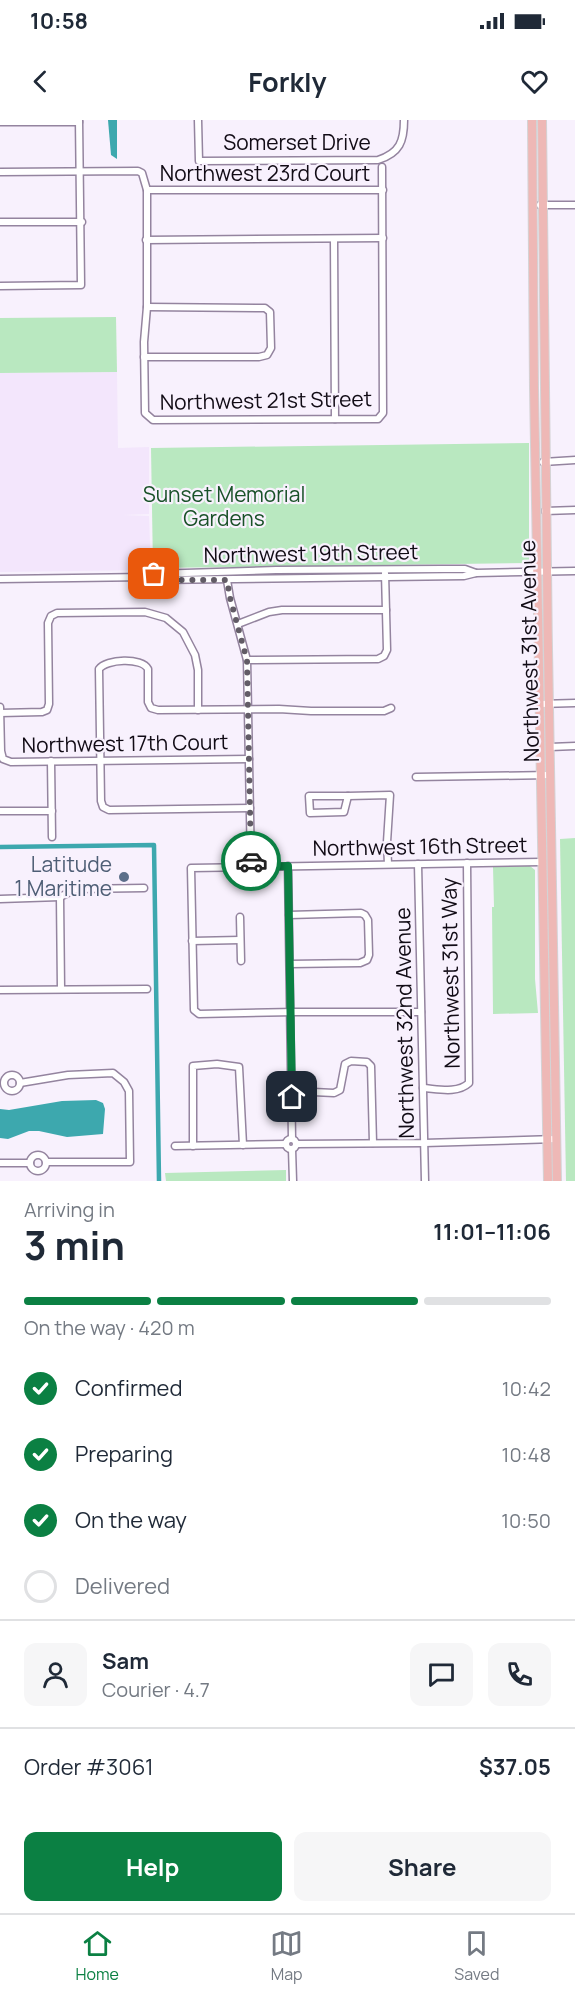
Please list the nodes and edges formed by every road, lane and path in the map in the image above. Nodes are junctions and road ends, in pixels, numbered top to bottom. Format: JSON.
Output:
{"nodes":[{"id":1,"x":198,"y":120,"type":"edge"},
{"id":2,"x":404,"y":120,"type":"edge"},
{"id":3,"x":532,"y":120,"type":"edge"},
{"id":4,"x":542,"y":120,"type":"edge"},
{"id":5,"x":80,"y":121,"type":"edge"},
{"id":6,"x":0,"y":122,"type":"edge"},
{"id":7,"x":382,"y":167,"type":"dead end"},
{"id":8,"x":0,"y":172,"type":"edge"},
{"id":9,"x":81,"y":172,"type":"junction"},
{"id":10,"x":147,"y":190,"type":"junction"},
{"id":11,"x":383,"y":190,"type":"junction"},
{"id":12,"x":532,"y":205,"type":"junction"},
{"id":13,"x":542,"y":205,"type":"junction"},
{"id":14,"x":575,"y":205,"type":"edge"},
{"id":15,"x":0,"y":222,"type":"edge"},
{"id":16,"x":82,"y":222,"type":"junction"},
{"id":17,"x":383,"y":238,"type":"junction"},
{"id":18,"x":334,"y":239,"type":"junction"},
{"id":19,"x":146,"y":240,"type":"junction"},
{"id":20,"x":0,"y":286,"type":"edge"},
{"id":21,"x":147,"y":308,"type":"junction"},
{"id":22,"x":144,"y":357,"type":"junction"},
{"id":23,"x":335,"y":419,"type":"junction"},
{"id":24,"x":575,"y":460,"type":"edge"},
{"id":25,"x":535,"y":462,"type":"junction"},
{"id":26,"x":544,"y":462,"type":"junction"},
{"id":27,"x":575,"y":510,"type":"edge"},
{"id":28,"x":546,"y":511,"type":"junction"},
{"id":29,"x":575,"y":571,"type":"edge"},
{"id":30,"x":538,"y":572,"type":"junction"},
{"id":31,"x":547,"y":572,"type":"junction"},
{"id":32,"x":386,"y":573,"type":"junction"},
{"id":33,"x":147,"y":577,"type":"junction"},
{"id":34,"x":0,"y":579,"type":"edge"},
{"id":35,"x":227,"y":580,"type":"junction"},
{"id":36,"x":386,"y":610,"type":"junction"},
{"id":37,"x":238,"y":624,"type":"junction"},
{"id":38,"x":247,"y":660,"type":"junction"},
{"id":39,"x":575,"y":703,"type":"edge"},
{"id":40,"x":540,"y":704,"type":"junction"},
{"id":41,"x":550,"y":704,"type":"junction"},
{"id":42,"x":0,"y":707,"type":"edge"},
{"id":43,"x":391,"y":708,"type":"dead end"},
{"id":44,"x":248,"y":709,"type":"junction"},
{"id":45,"x":198,"y":710,"type":"junction"},
{"id":46,"x":0,"y":712,"type":"edge"},
{"id":47,"x":575,"y":746,"type":"edge"},
{"id":48,"x":550,"y":747,"type":"junction"},
{"id":49,"x":249,"y":759,"type":"junction"},
{"id":50,"x":100,"y":760,"type":"junction"},
{"id":51,"x":51,"y":761,"type":"junction"},
{"id":52,"x":541,"y":775,"type":"junction"},
{"id":53,"x":550,"y":775,"type":"junction"},
{"id":54,"x":416,"y":777,"type":"dead end"},
{"id":55,"x":348,"y":796,"type":"junction"},
{"id":56,"x":250,"y":808,"type":"junction"},
{"id":57,"x":0,"y":811,"type":"edge"},
{"id":58,"x":52,"y":811,"type":"junction"},
{"id":59,"x":52,"y":837,"type":"dead end"},
{"id":60,"x":541,"y":861,"type":"junction"},
{"id":61,"x":467,"y":863,"type":"junction"},
{"id":62,"x":388,"y":864,"type":"junction"},
{"id":63,"x":418,"y":864,"type":"junction"},
{"id":64,"x":288,"y":866,"type":"junction"},
{"id":65,"x":251,"y":867,"type":"junction"},
{"id":66,"x":551,"y":873,"type":"junction"},
{"id":67,"x":144,"y":888,"type":"dead end"},
{"id":68,"x":60,"y":897,"type":"junction"},
{"id":69,"x":0,"y":899,"type":"edge"},
{"id":70,"x":289,"y":915,"type":"junction"},
{"id":71,"x":240,"y":917,"type":"dead end"},
{"id":72,"x":240,"y":940,"type":"junction"},
{"id":73,"x":192,"y":941,"type":"junction"},
{"id":74,"x":241,"y":961,"type":"dead end"},
{"id":75,"x":290,"y":964,"type":"junction"},
{"id":76,"x":61,"y":989,"type":"junction"},
{"id":77,"x":147,"y":989,"type":"dead end"},
{"id":78,"x":0,"y":990,"type":"edge"},
{"id":79,"x":421,"y":1012,"type":"junction"},
{"id":80,"x":291,"y":1013,"type":"junction"},
{"id":81,"x":2,"y":1083,"type":"edge"},
{"id":82,"x":20,"y":1083,"type":"junction"},
{"id":83,"x":423,"y":1088,"type":"junction"},
{"id":84,"x":292,"y":1091,"type":"junction"},
{"id":85,"x":556,"y":1139,"type":"junction"},
{"id":86,"x":547,"y":1140,"type":"junction"},
{"id":87,"x":373,"y":1143,"type":"junction"},
{"id":88,"x":424,"y":1143,"type":"junction"},
{"id":89,"x":292,"y":1144,"type":"junction"},
{"id":90,"x":243,"y":1145,"type":"junction"},
{"id":91,"x":175,"y":1146,"type":"dead end"},
{"id":92,"x":193,"y":1146,"type":"junction"},
{"id":93,"x":46,"y":1162,"type":"junction"},
{"id":94,"x":0,"y":1163,"type":"edge"},
{"id":95,"x":30,"y":1163,"type":"junction"},
{"id":96,"x":293,"y":1181,"type":"edge"},
{"id":97,"x":424,"y":1181,"type":"edge"},
{"id":98,"x":548,"y":1181,"type":"edge"},
{"id":99,"x":557,"y":1181,"type":"edge"}],
"edges":[{"from":1,"to":2,"type":"street","name":"Somerset Drive"},
{"from":3,"to":12,"type":"main road","name":"Northwest 31st Avenue"},
{"from":4,"to":13,"type":"main road","name":"Northwest 31st Avenue"},
{"from":5,"to":6,"type":"street"},
{"from":5,"to":9,"type":"street"},
{"from":7,"to":11,"type":"street"},
{"from":8,"to":9,"type":"street"},
{"from":9,"to":10,"type":"street"},
{"from":9,"to":16,"type":"street"},
{"from":10,"to":11,"type":"street","name":"Northwest 23rd Court"},
{"from":10,"to":19,"type":"street"},
{"from":11,"to":17,"type":"street"},
{"from":12,"to":13,"type":"street"},
{"from":12,"to":25,"type":"main road","name":"Northwest 31st Avenue"},
{"from":13,"to":14,"type":"street"},
{"from":13,"to":26,"type":"main road","name":"Northwest 31st Avenue"},
{"from":15,"to":16,"type":"street"},
{"from":16,"to":20,"type":"street"},
{"from":17,"to":18,"type":"street"},
{"from":17,"to":23,"type":"street","name":"Northwest 21st Street"},
{"from":18,"to":19,"type":"street"},
{"from":18,"to":23,"type":"street"},
{"from":19,"to":21,"type":"street"},
{"from":21,"to":22,"type":"street"},
{"from":21,"to":22,"type":"street"},
{"from":22,"to":23,"type":"street","name":"Northwest 21st Street"},
{"from":24,"to":26,"type":"street"},
{"from":25,"to":26,"type":"street"},
{"from":25,"to":30,"type":"main road","name":"Northwest 31st Avenue"},
{"from":26,"to":28,"type":"main road","name":"Northwest 31st Avenue"},
{"from":27,"to":28,"type":"street"},
{"from":28,"to":31,"type":"main road","name":"Northwest 31st Avenue"},
{"from":29,"to":31,"type":"street","name":"Northwest 19th Street"},
{"from":30,"to":31,"type":"street","name":"Northwest 19th Street"},
{"from":30,"to":32,"type":"street","name":"Northwest 19th Street"},
{"from":30,"to":40,"type":"main road","name":"Northwest 31st Avenue"},
{"from":31,"to":41,"type":"main road","name":"Northwest 31st Avenue"},
{"from":32,"to":33,"type":"street","name":"Northwest 19th Street"},
{"from":32,"to":35,"type":"street","name":"Northwest 19th Street"},
{"from":32,"to":36,"type":"street"},
{"from":33,"to":34,"type":"street","name":"Northwest 19th Street"},
{"from":33,"to":35,"type":"street","name":"Northwest 19th Street"},
{"from":35,"to":37,"type":"street"},
{"from":36,"to":37,"type":"street"},
{"from":36,"to":38,"type":"street"},
{"from":37,"to":38,"type":"street"},
{"from":38,"to":44,"type":"street"},
{"from":39,"to":41,"type":"street"},
{"from":40,"to":41,"type":"street"},
{"from":40,"to":52,"type":"main road","name":"Northwest 31st Avenue"},
{"from":41,"to":48,"type":"main road","name":"Northwest 31st Avenue"},
{"from":42,"to":46,"type":"street"},
{"from":43,"to":44,"type":"street"},
{"from":44,"to":45,"type":"street"},
{"from":44,"to":49,"type":"street"},
{"from":45,"to":46,"type":"street"},
{"from":45,"to":50,"type":"street"},
{"from":46,"to":51,"type":"street","name":"Northwest 17th Court"},
{"from":47,"to":48,"type":"street"},
{"from":48,"to":53,"type":"main road","name":"Northwest 31st Avenue"},
{"from":49,"to":50,"type":"street","name":"Northwest 17th Court"},
{"from":49,"to":56,"type":"street"},
{"from":50,"to":51,"type":"street","name":"Northwest 17th Court"},
{"from":50,"to":56,"type":"street"},
{"from":51,"to":58,"type":"street"},
{"from":52,"to":53,"type":"street"},
{"from":52,"to":54,"type":"street"},
{"from":52,"to":60,"type":"main road","name":"Northwest 31st Avenue"},
{"from":53,"to":66,"type":"main road","name":"Northwest 31st Avenue"},
{"from":55,"to":55,"type":"street"},
{"from":55,"to":62,"type":"street"},
{"from":56,"to":65,"type":"street"},
{"from":57,"to":58,"type":"street"},
{"from":58,"to":59,"type":"street"},
{"from":60,"to":61,"type":"street","name":"Northwest 16th Street"},
{"from":60,"to":66,"type":"main road"},
{"from":60,"to":86,"type":"main road","name":"Northwest 31st Avenue"},
{"from":61,"to":63,"type":"street","name":"Northwest 16th Street"},
{"from":61,"to":83,"type":"street","name":"Northwest 31st Way"},
{"from":62,"to":63,"type":"street","name":"Northwest 16th Street"},
{"from":62,"to":64,"type":"street","name":"Northwest 16th Street"},
{"from":63,"to":79,"type":"street","name":"Northwest 32nd Avenue"},
{"from":64,"to":65,"type":"street","name":"Northwest 16th Street"},
{"from":64,"to":70,"type":"street"},
{"from":65,"to":73,"type":"street","name":"Northwest 16th Street"},
{"from":66,"to":85,"type":"main road","name":"Northwest 31st Avenue"},
{"from":67,"to":68,"type":"street"},
{"from":68,"to":69,"type":"street"},
{"from":68,"to":76,"type":"street"},
{"from":70,"to":75,"type":"street"},
{"from":70,"to":75,"type":"street"},
{"from":71,"to":72,"type":"street"},
{"from":72,"to":73,"type":"street"},
{"from":72,"to":74,"type":"street"},
{"from":73,"to":80,"type":"street"},
{"from":75,"to":80,"type":"street"},
{"from":76,"to":77,"type":"street"},
{"from":76,"to":78,"type":"street"},
{"from":79,"to":80,"type":"street"},
{"from":79,"to":83,"type":"street","name":"Northwest 32nd Avenue"},
{"from":80,"to":84,"type":"street"},
{"from":81,"to":82,"type":"street"},
{"from":81,"to":82,"type":"street"},
{"from":82,"to":93,"type":"street"},
{"from":83,"to":88,"type":"street","name":"Northwest 32nd Avenue"},
{"from":84,"to":87,"type":"street"},
{"from":84,"to":89,"type":"street"},
{"from":85,"to":86,"type":"street"},
{"from":85,"to":99,"type":"main road","name":"Northwest 31st Avenue"},
{"from":86,"to":88,"type":"street"},
{"from":86,"to":98,"type":"main road","name":"Northwest 31st Avenue"},
{"from":87,"to":88,"type":"street"},
{"from":87,"to":89,"type":"street"},
{"from":88,"to":97,"type":"street","name":"Northwest 32nd Avenue"},
{"from":89,"to":90,"type":"street"},
{"from":89,"to":96,"type":"street"},
{"from":90,"to":92,"type":"street"},
{"from":90,"to":92,"type":"street"},
{"from":91,"to":92,"type":"street"},
{"from":93,"to":95,"type":"street"},
{"from":93,"to":95,"type":"street"},
{"from":94,"to":95,"type":"street"}]}
